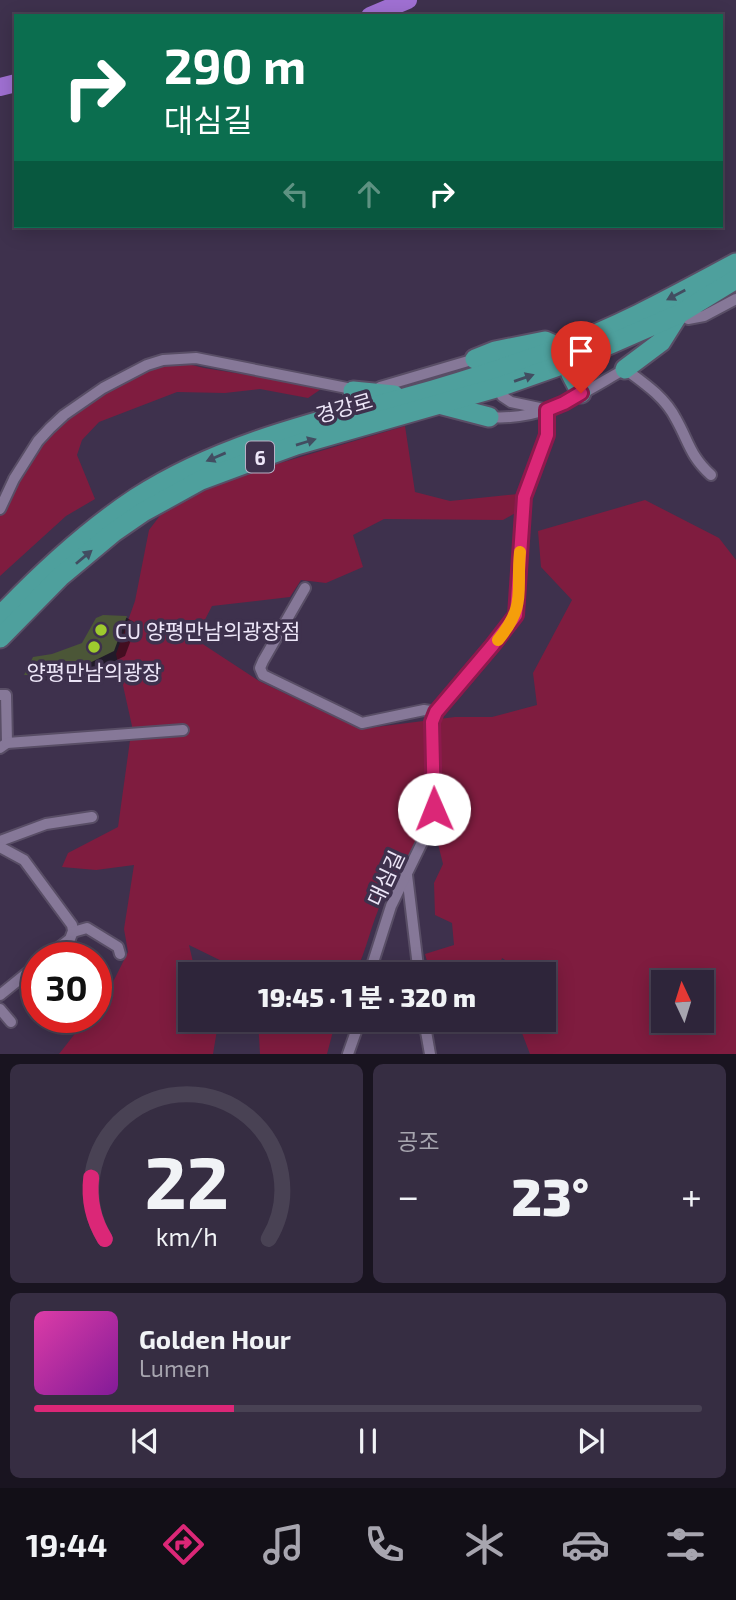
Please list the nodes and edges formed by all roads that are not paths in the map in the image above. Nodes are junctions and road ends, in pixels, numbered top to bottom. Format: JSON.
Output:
{"nodes":[{"id":1,"x":736,"y":263,"type":"edge"},
{"id":2,"x":736,"y":279,"type":"edge"},
{"id":3,"x":736,"y":299,"type":"edge"},
{"id":4,"x":679,"y":314,"type":"junction"},
{"id":5,"x":564,"y":356,"type":"junction"},
{"id":6,"x":475,"y":361,"type":"joint"},
{"id":7,"x":625,"y":369,"type":"junction"},
{"id":8,"x":353,"y":391,"type":"junction"},
{"id":9,"x":581,"y":393,"type":"junction"},
{"id":10,"x":412,"y":396,"type":"junction"},
{"id":11,"x":502,"y":396,"type":"dead end"},
{"id":12,"x":438,"y":404,"type":"junction"},
{"id":13,"x":547,"y":410,"type":"junction"},
{"id":14,"x":489,"y":417,"type":"joint"},
{"id":15,"x":711,"y":475,"type":"dead end"},
{"id":16,"x":0,"y":509,"type":"edge"},
{"id":17,"x":306,"y":588,"type":"dead end"},
{"id":18,"x":0,"y":616,"type":"edge"},
{"id":19,"x":0,"y":638,"type":"edge"},
{"id":20,"x":0,"y":695,"type":"edge"},
{"id":21,"x":436,"y":712,"type":"junction"},
{"id":22,"x":183,"y":730,"type":"dead end"},
{"id":23,"x":3,"y":746,"type":"edge"},
{"id":24,"x":92,"y":817,"type":"dead end"},
{"id":25,"x":0,"y":841,"type":"edge"},
{"id":26,"x":0,"y":847,"type":"edge"},
{"id":27,"x":407,"y":875,"type":"junction"},
{"id":28,"x":73,"y":932,"type":"junction"},
{"id":29,"x":66,"y":942,"type":"edge"},
{"id":30,"x":120,"y":954,"type":"dead end"},
{"id":31,"x":373,"y":962,"type":"edge"},
{"id":32,"x":417,"y":962,"type":"edge"},
{"id":33,"x":21,"y":978,"type":"edge"},
{"id":34,"x":0,"y":995,"type":"edge"},
{"id":35,"x":0,"y":1009,"type":"edge"},
{"id":36,"x":11,"y":1022,"type":"dead end"},
{"id":37,"x":356,"y":1032,"type":"edge"},
{"id":38,"x":426,"y":1032,"type":"edge"},
{"id":39,"x":348,"y":1054,"type":"edge"},
{"id":40,"x":430,"y":1054,"type":"edge"}],
"edges":[{"from":1,"to":5,"type":"highway","name":"경강로","number":"6","one_way":true},
{"from":2,"to":4,"type":"highway","name":"경강로","number":"6"},
{"from":3,"to":4,"type":"street"},
{"from":4,"to":5,"type":"highway","name":"경강로","number":"6"},
{"from":4,"to":7,"type":"highway"},
{"from":5,"to":6,"type":"highway"},
{"from":5,"to":9,"type":"highway"},
{"from":5,"to":10,"type":"highway","name":"경강로","number":"6"},
{"from":12,"to":5,"type":"highway","name":"경강로","number":"6","one_way":true},
{"from":6,"to":8,"type":"street"},
{"from":7,"to":9,"type":"street"},
{"from":7,"to":15,"type":"street"},
{"from":8,"to":10,"type":"highway"},
{"from":8,"to":16,"type":"street"},
{"from":9,"to":13,"type":"street"},
{"from":10,"to":18,"type":"highway","name":"경강로","number":"6","one_way":true},
{"from":11,"to":13,"type":"street"},
{"from":12,"to":14,"type":"highway"},
{"from":19,"to":12,"type":"highway","name":"경강로","number":"6","one_way":true},
{"from":13,"to":14,"type":"street"},
{"from":13,"to":21,"type":"street"},
{"from":17,"to":21,"type":"street"},
{"from":20,"to":23,"type":"street"},
{"from":21,"to":27,"type":"street","name":"대심길"},
{"from":22,"to":23,"type":"street"},
{"from":24,"to":25,"type":"street"},
{"from":26,"to":28,"type":"street"},
{"from":27,"to":31,"type":"street","name":"대심길"},
{"from":27,"to":32,"type":"street"},
{"from":28,"to":29,"type":"street"},
{"from":28,"to":30,"type":"street"},
{"from":33,"to":34,"type":"street"},
{"from":35,"to":36,"type":"street"},
{"from":37,"to":39,"type":"street"},
{"from":38,"to":40,"type":"street"}]}
